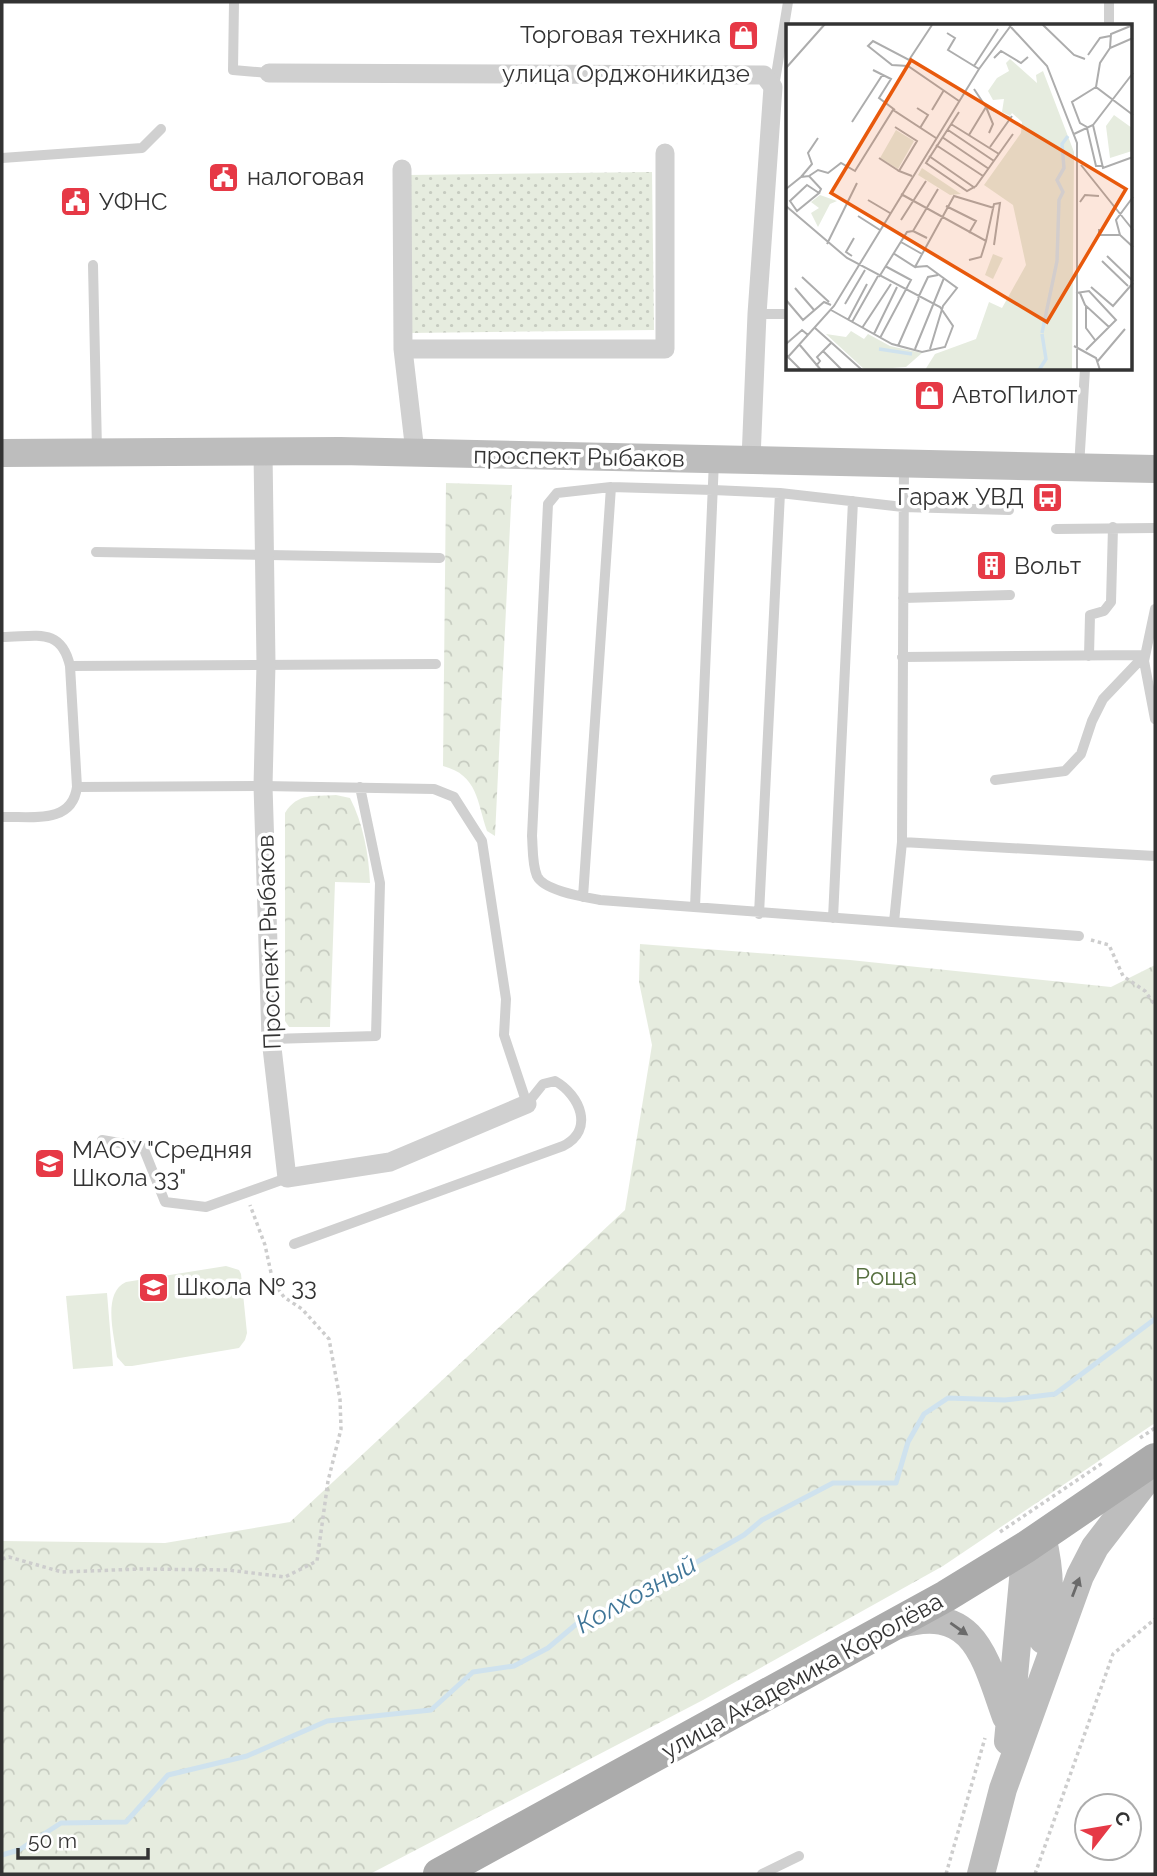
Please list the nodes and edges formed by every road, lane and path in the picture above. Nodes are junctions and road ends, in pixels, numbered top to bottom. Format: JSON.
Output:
{"nodes":[{"id":1,"x":234,"y":2,"type":"edge"},
{"id":2,"x":788,"y":2,"type":"edge"},
{"id":3,"x":1109,"y":2,"type":"edge"},
{"id":4,"x":1109,"y":24,"type":"edge"},
{"id":5,"x":269,"y":73,"type":"joint"},
{"id":6,"x":774,"y":88,"type":"junction"},
{"id":7,"x":161,"y":130,"type":"dead end"},
{"id":8,"x":665,"y":153,"type":"dead end"},
{"id":9,"x":2,"y":158,"type":"edge"},
{"id":10,"x":402,"y":169,"type":"dead end"},
{"id":11,"x":93,"y":265,"type":"dead end"},
{"id":12,"x":757,"y":314,"type":"junction"},
{"id":13,"x":786,"y":314,"type":"edge"},
{"id":14,"x":402,"y":349,"type":"junction"},
{"id":15,"x":1084,"y":371,"type":"edge"},
{"id":16,"x":97,"y":451,"type":"junction"},
{"id":17,"x":263,"y":452,"type":"junction"},
{"id":18,"x":415,"y":452,"type":"junction"},
{"id":19,"x":2,"y":453,"type":"edge"},
{"id":20,"x":751,"y":459,"type":"junction"},
{"id":21,"x":714,"y":460,"type":"junction"},
{"id":22,"x":904,"y":464,"type":"junction"},
{"id":23,"x":1079,"y":467,"type":"junction"},
{"id":24,"x":1155,"y":469,"type":"edge"},
{"id":25,"x":611,"y":487,"type":"junction"},
{"id":26,"x":713,"y":490,"type":"junction"},
{"id":27,"x":780,"y":493,"type":"junction"},
{"id":28,"x":853,"y":501,"type":"junction"},
{"id":29,"x":903,"y":507,"type":"junction"},
{"id":30,"x":1009,"y":510,"type":"dead end"},
{"id":31,"x":1113,"y":527,"type":"junction"},
{"id":32,"x":1155,"y":527,"type":"edge"},
{"id":33,"x":1056,"y":529,"type":"dead end"},
{"id":34,"x":96,"y":552,"type":"dead end"},
{"id":35,"x":265,"y":556,"type":"junction"},
{"id":36,"x":440,"y":558,"type":"dead end"},
{"id":37,"x":1010,"y":595,"type":"dead end"},
{"id":38,"x":903,"y":598,"type":"junction"},
{"id":39,"x":1155,"y":609,"type":"edge"},
{"id":40,"x":2,"y":637,"type":"edge"},
{"id":41,"x":1090,"y":656,"type":"junction"},
{"id":42,"x":1145,"y":656,"type":"junction"},
{"id":43,"x":902,"y":657,"type":"junction"},
{"id":44,"x":266,"y":664,"type":"junction"},
{"id":45,"x":436,"y":664,"type":"dead end"},
{"id":46,"x":70,"y":666,"type":"junction"},
{"id":47,"x":1155,"y":719,"type":"edge"},
{"id":48,"x":995,"y":780,"type":"dead end"},
{"id":49,"x":263,"y":786,"type":"junction"},
{"id":50,"x":77,"y":787,"type":"junction"},
{"id":51,"x":359,"y":787,"type":"junction"},
{"id":52,"x":2,"y":817,"type":"edge"},
{"id":53,"x":902,"y":842,"type":"junction"},
{"id":54,"x":1155,"y":856,"type":"edge"},
{"id":55,"x":583,"y":897,"type":"junction"},
{"id":56,"x":695,"y":907,"type":"junction"},
{"id":57,"x":759,"y":914,"type":"junction"},
{"id":58,"x":833,"y":918,"type":"junction"},
{"id":59,"x":894,"y":922,"type":"junction"},
{"id":60,"x":1079,"y":936,"type":"joint"},
{"id":61,"x":1155,"y":1004,"type":"edge"},
{"id":62,"x":271,"y":1039,"type":"junction"},
{"id":63,"x":527,"y":1104,"type":"junction"},
{"id":64,"x":102,"y":1140,"type":"dead end"},
{"id":65,"x":286,"y":1178,"type":"junction"},
{"id":66,"x":246,"y":1193,"type":"junction"},
{"id":67,"x":294,"y":1244,"type":"dead end"},
{"id":68,"x":1155,"y":1428,"type":"edge"},
{"id":69,"x":1144,"y":1451,"type":"edge"},
{"id":70,"x":1110,"y":1458,"type":"dead end"},
{"id":71,"x":1155,"y":1469,"type":"edge"},
{"id":72,"x":996,"y":1535,"type":"dead end"},
{"id":73,"x":1034,"y":1541,"type":"junction"},
{"id":74,"x":2,"y":1559,"type":"edge"},
{"id":75,"x":1155,"y":1619,"type":"edge"},
{"id":76,"x":894,"y":1626,"type":"junction"},
{"id":77,"x":1032,"y":1704,"type":"junction"},
{"id":78,"x":998,"y":1729,"type":"junction"},
{"id":79,"x":1003,"y":1789,"type":"junction"},
{"id":80,"x":799,"y":1856,"type":"dead end"},
{"id":81,"x":439,"y":1874,"type":"edge"},
{"id":82,"x":762,"y":1874,"type":"edge"},
{"id":83,"x":946,"y":1874,"type":"edge"},
{"id":84,"x":981,"y":1874,"type":"edge"},
{"id":85,"x":1035,"y":1874,"type":"edge"}],
"edges":[{"from":1,"to":5,"type":"lane"},
{"from":2,"to":6,"type":"lane"},
{"from":3,"to":4,"type":"lane"},
{"from":5,"to":6,"type":"street","name":"улица Орджоникидзе"},
{"from":6,"to":12,"type":"street","name":"улица Орджоникидзе"},
{"from":7,"to":9,"type":"lane"},
{"from":8,"to":14,"type":"street"},
{"from":10,"to":14,"type":"street"},
{"from":11,"to":16,"type":"lane"},
{"from":12,"to":13,"type":"lane"},
{"from":12,"to":20,"type":"street","name":"улица Орджоникидзе"},
{"from":14,"to":18,"type":"street"},
{"from":15,"to":23,"type":"lane"},
{"from":16,"to":17,"type":"main road","name":"проспект Рыбаков"},
{"from":16,"to":19,"type":"main road","name":"проспект Рыбаков"},
{"from":17,"to":18,"type":"main road","name":"проспект Рыбаков"},
{"from":17,"to":35,"type":"street","name":"Проспект Рыбаков"},
{"from":18,"to":21,"type":"main road","name":"проспект Рыбаков"},
{"from":20,"to":21,"type":"main road","name":"проспект Рыбаков"},
{"from":20,"to":22,"type":"main road","name":"проспект Рыбаков"},
{"from":21,"to":26,"type":"lane"},
{"from":22,"to":23,"type":"main road","name":"проспект Рыбаков"},
{"from":22,"to":29,"type":"lane"},
{"from":23,"to":24,"type":"main road","name":"проспект Рыбаков"},
{"from":25,"to":26,"type":"lane"},
{"from":25,"to":55,"type":"lane"},
{"from":25,"to":55,"type":"lane"},
{"from":26,"to":27,"type":"lane"},
{"from":26,"to":56,"type":"lane"},
{"from":27,"to":28,"type":"lane"},
{"from":27,"to":57,"type":"lane"},
{"from":28,"to":29,"type":"lane"},
{"from":28,"to":58,"type":"lane"},
{"from":29,"to":30,"type":"lane"},
{"from":29,"to":38,"type":"lane"},
{"from":31,"to":32,"type":"lane"},
{"from":31,"to":33,"type":"lane"},
{"from":31,"to":41,"type":"lane"},
{"from":34,"to":35,"type":"lane"},
{"from":35,"to":36,"type":"lane"},
{"from":35,"to":44,"type":"street","name":"Проспект Рыбаков"},
{"from":37,"to":38,"type":"lane"},
{"from":38,"to":43,"type":"lane"},
{"from":39,"to":42,"type":"lane"},
{"from":40,"to":46,"type":"lane"},
{"from":41,"to":42,"type":"lane"},
{"from":41,"to":43,"type":"lane"},
{"from":42,"to":47,"type":"lane"},
{"from":42,"to":48,"type":"lane"},
{"from":43,"to":53,"type":"lane"},
{"from":44,"to":45,"type":"lane"},
{"from":44,"to":46,"type":"lane"},
{"from":44,"to":49,"type":"street","name":"Проспект Рыбаков"},
{"from":46,"to":50,"type":"lane"},
{"from":49,"to":50,"type":"lane"},
{"from":49,"to":51,"type":"lane"},
{"from":49,"to":62,"type":"street","name":"Проспект Рыбаков"},
{"from":50,"to":52,"type":"lane"},
{"from":51,"to":62,"type":"lane"},
{"from":51,"to":63,"type":"lane"},
{"from":53,"to":54,"type":"lane"},
{"from":53,"to":59,"type":"lane"},
{"from":55,"to":56,"type":"lane"},
{"from":56,"to":57,"type":"lane"},
{"from":57,"to":58,"type":"lane"},
{"from":58,"to":59,"type":"lane"},
{"from":59,"to":60,"type":"lane"},
{"from":60,"to":61,"type":"path"},
{"from":62,"to":65,"type":"street","name":"Проспект Рыбаков"},
{"from":63,"to":65,"type":"street"},
{"from":63,"to":67,"type":"lane"},
{"from":64,"to":66,"type":"lane"},
{"from":65,"to":66,"type":"lane"},
{"from":66,"to":74,"type":"path"},
{"from":68,"to":69,"type":"path"},
{"from":69,"to":73,"type":"main road","name":"улица Академика Королёва"},
{"from":70,"to":72,"type":"path"},
{"from":77,"to":71,"type":"main road","one_way":true},
{"from":73,"to":76,"type":"main road","name":"улица Академика Королёва"},
{"from":73,"to":77,"type":"main road"},
{"from":73,"to":78,"type":"main road"},
{"from":75,"to":85,"type":"path"},
{"from":76,"to":78,"type":"main road","one_way":true},
{"from":76,"to":81,"type":"main road","name":"улица Академика Королёва"},
{"from":77,"to":79,"type":"main road"},
{"from":78,"to":79,"type":"main road"},
{"from":78,"to":83,"type":"path"},
{"from":79,"to":84,"type":"main road"},
{"from":80,"to":82,"type":"lane"}]}
